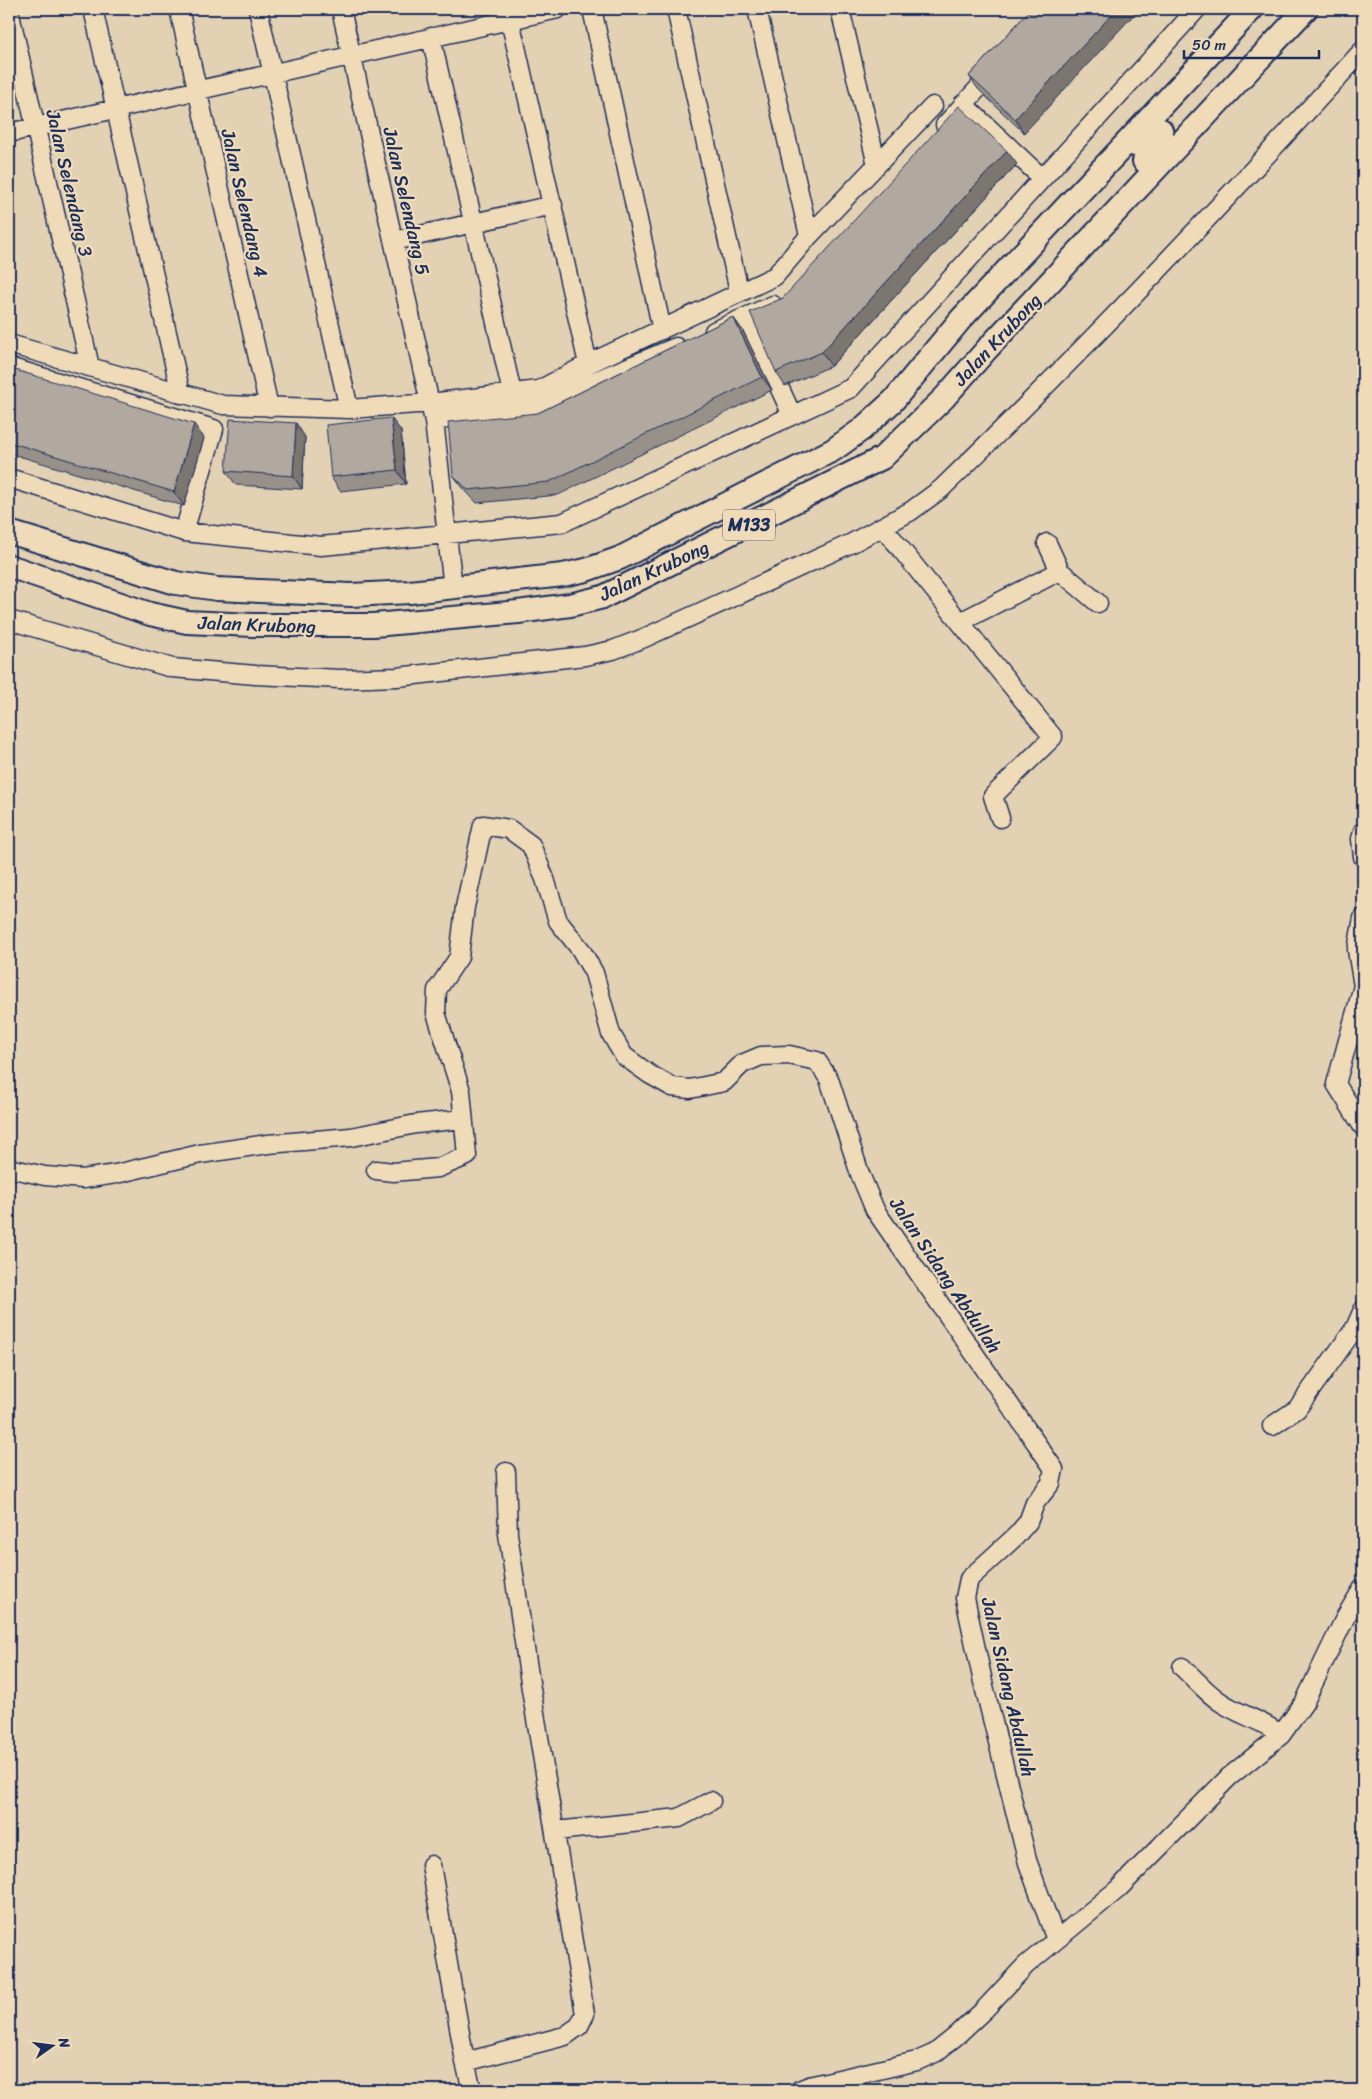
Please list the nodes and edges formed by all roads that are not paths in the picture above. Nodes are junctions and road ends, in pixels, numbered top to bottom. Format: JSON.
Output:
{"nodes":[{"id":1,"x":93,"y":9,"type":"edge"},
{"id":2,"x":179,"y":9,"type":"edge"},
{"id":3,"x":258,"y":9,"type":"edge"},
{"id":4,"x":341,"y":9,"type":"edge"},
{"id":5,"x":558,"y":9,"type":"edge"},
{"id":6,"x":592,"y":9,"type":"edge"},
{"id":7,"x":676,"y":9,"type":"edge"},
{"id":8,"x":758,"y":9,"type":"edge"},
{"id":9,"x":840,"y":9,"type":"edge"},
{"id":10,"x":1197,"y":9,"type":"edge"},
{"id":11,"x":1252,"y":9,"type":"edge"},
{"id":12,"x":1306,"y":9,"type":"edge"},
{"id":13,"x":9,"y":10,"type":"edge"},
{"id":14,"x":510,"y":20,"type":"junction"},
{"id":15,"x":431,"y":37,"type":"junction"},
{"id":16,"x":1363,"y":50,"type":"edge"},
{"id":17,"x":351,"y":55,"type":"junction"},
{"id":18,"x":1004,"y":60,"type":"edge"},
{"id":19,"x":273,"y":73,"type":"junction"},
{"id":20,"x":198,"y":90,"type":"junction"},
{"id":21,"x":963,"y":104,"type":"junction"},
{"id":22,"x":933,"y":106,"type":"dead end"},
{"id":23,"x":116,"y":109,"type":"junction"},
{"id":24,"x":35,"y":127,"type":"junction"},
{"id":25,"x":9,"y":133,"type":"edge"},
{"id":26,"x":936,"y":134,"type":"edge"},
{"id":27,"x":877,"y":165,"type":"junction"},
{"id":28,"x":1042,"y":178,"type":"junction"},
{"id":29,"x":553,"y":205,"type":"junction"},
{"id":30,"x":474,"y":222,"type":"junction"},
{"id":31,"x":809,"y":236,"type":"junction"},
{"id":32,"x":394,"y":241,"type":"junction"},
{"id":33,"x":739,"y":292,"type":"junction"},
{"id":34,"x":789,"y":298,"type":"edge"},
{"id":35,"x":747,"y":317,"type":"junction"},
{"id":36,"x":961,"y":319,"type":"junction"},
{"id":37,"x":662,"y":330,"type":"junction"},
{"id":38,"x":9,"y":344,"type":"edge"},
{"id":39,"x":988,"y":348,"type":"junction"},
{"id":40,"x":588,"y":364,"type":"junction"},
{"id":41,"x":90,"y":366,"type":"junction"},
{"id":42,"x":9,"y":367,"type":"edge"},
{"id":43,"x":512,"y":393,"type":"junction"},
{"id":44,"x":180,"y":394,"type":"junction"},
{"id":45,"x":430,"y":403,"type":"junction"},
{"id":46,"x":269,"y":407,"type":"junction"},
{"id":47,"x":349,"y":409,"type":"junction"},
{"id":48,"x":792,"y":415,"type":"junction"},
{"id":49,"x":434,"y":421,"type":"junction"},
{"id":50,"x":9,"y":478,"type":"edge"},
{"id":51,"x":883,"y":527,"type":"junction"},
{"id":52,"x":9,"y":532,"type":"edge"},
{"id":53,"x":184,"y":532,"type":"junction"},
{"id":54,"x":449,"y":535,"type":"junction"},
{"id":55,"x":1046,"y":543,"type":"dead end"},
{"id":56,"x":9,"y":566,"type":"edge"},
{"id":57,"x":1060,"y":571,"type":"junction"},
{"id":58,"x":453,"y":588,"type":"junction"},
{"id":59,"x":1098,"y":603,"type":"dead end"},
{"id":60,"x":9,"y":620,"type":"edge"},
{"id":61,"x":960,"y":622,"type":"junction"},
{"id":62,"x":1000,"y":818,"type":"dead end"},
{"id":63,"x":1363,"y":831,"type":"edge"},
{"id":64,"x":1363,"y":857,"type":"edge"},
{"id":65,"x":1363,"y":918,"type":"edge"},
{"id":66,"x":463,"y":1119,"type":"junction"},
{"id":67,"x":1363,"y":1127,"type":"edge"},
{"id":68,"x":9,"y":1168,"type":"edge"},
{"id":69,"x":376,"y":1170,"type":"dead end"},
{"id":70,"x":1363,"y":1310,"type":"edge"},
{"id":71,"x":1359,"y":1331,"type":"edge"},
{"id":72,"x":1272,"y":1426,"type":"dead end"},
{"id":73,"x":506,"y":1472,"type":"dead end"},
{"id":74,"x":1363,"y":1588,"type":"edge"},
{"id":75,"x":1182,"y":1667,"type":"dead end"},
{"id":76,"x":1281,"y":1735,"type":"junction"},
{"id":77,"x":711,"y":1801,"type":"dead end"},
{"id":78,"x":556,"y":1831,"type":"junction"},
{"id":79,"x":431,"y":1865,"type":"dead end"},
{"id":80,"x":1056,"y":1940,"type":"junction"},
{"id":81,"x":466,"y":2062,"type":"junction"},
{"id":82,"x":472,"y":2090,"type":"edge"},
{"id":83,"x":799,"y":2090,"type":"edge"}],
"edges":[{"from":1,"to":23,"type":"street"},
{"from":2,"to":20,"type":"street","name":"Jalan Selendang 4"},
{"from":3,"to":19,"type":"street"},
{"from":4,"to":17,"type":"street","name":"Jalan Selendang 5"},
{"from":5,"to":14,"type":"street"},
{"from":6,"to":37,"type":"street"},
{"from":7,"to":33,"type":"street"},
{"from":8,"to":31,"type":"street"},
{"from":9,"to":27,"type":"street"},
{"from":10,"to":28,"type":"street"},
{"from":11,"to":36,"type":"main road","name":"Jalan Krubong","number":"M133"},
{"from":12,"to":39,"type":"main road","name":"Jalan Krubong","number":"M133"},
{"from":13,"to":24,"type":"street","name":"Jalan Selendang 3"},
{"from":14,"to":15,"type":"street"},
{"from":14,"to":29,"type":"street"},
{"from":15,"to":17,"type":"street"},
{"from":15,"to":30,"type":"street"},
{"from":16,"to":51,"type":"street"},
{"from":17,"to":19,"type":"street"},
{"from":17,"to":32,"type":"street","name":"Jalan Selendang 5"},
{"from":18,"to":21,"type":"street"},
{"from":19,"to":20,"type":"street"},
{"from":19,"to":47,"type":"street"},
{"from":20,"to":23,"type":"street"},
{"from":20,"to":46,"type":"street","name":"Jalan Selendang 4"},
{"from":21,"to":26,"type":"street"},
{"from":21,"to":28,"type":"street"},
{"from":22,"to":27,"type":"street"},
{"from":23,"to":24,"type":"street"},
{"from":23,"to":44,"type":"street"},
{"from":24,"to":25,"type":"street"},
{"from":24,"to":41,"type":"street","name":"Jalan Selendang 3"},
{"from":27,"to":31,"type":"street"},
{"from":28,"to":48,"type":"street"},
{"from":29,"to":30,"type":"street"},
{"from":29,"to":40,"type":"street"},
{"from":30,"to":32,"type":"street"},
{"from":30,"to":43,"type":"street"},
{"from":31,"to":33,"type":"street"},
{"from":32,"to":45,"type":"street","name":"Jalan Selendang 5"},
{"from":33,"to":37,"type":"street"},
{"from":34,"to":35,"type":"street"},
{"from":35,"to":48,"type":"street"},
{"from":35,"to":49,"type":"street"},
{"from":36,"to":39,"type":"main road"},
{"from":36,"to":58,"type":"main road","name":"Jalan Krubong","number":"M133"},
{"from":37,"to":40,"type":"street"},
{"from":38,"to":41,"type":"street"},
{"from":39,"to":56,"type":"main road","name":"Jalan Krubong","number":"M133"},
{"from":40,"to":43,"type":"street"},
{"from":41,"to":44,"type":"street"},
{"from":42,"to":53,"type":"street"},
{"from":43,"to":45,"type":"street"},
{"from":44,"to":46,"type":"street"},
{"from":45,"to":47,"type":"street"},
{"from":45,"to":49,"type":"street","name":"Jalan Selendang 5"},
{"from":46,"to":47,"type":"street"},
{"from":48,"to":54,"type":"street"},
{"from":49,"to":54,"type":"street","name":"Jalan Selendang 5"},
{"from":50,"to":53,"type":"street"},
{"from":51,"to":60,"type":"street"},
{"from":51,"to":61,"type":"street"},
{"from":52,"to":58,"type":"main road","name":"Jalan Krubong","number":"M133"},
{"from":53,"to":54,"type":"street"},
{"from":54,"to":58,"type":"street","name":"Jalan Selendang 5"},
{"from":55,"to":57,"type":"street"},
{"from":57,"to":59,"type":"street"},
{"from":57,"to":61,"type":"street"},
{"from":61,"to":62,"type":"street"},
{"from":63,"to":64,"type":"street"},
{"from":65,"to":67,"type":"street"},
{"from":66,"to":68,"type":"street"},
{"from":66,"to":69,"type":"street","name":"Jalan Sidang Abdullah"},
{"from":66,"to":80,"type":"street","name":"Jalan Sidang Abdullah"},
{"from":70,"to":71,"type":"street"},
{"from":71,"to":72,"type":"street"},
{"from":73,"to":78,"type":"street"},
{"from":74,"to":76,"type":"street"},
{"from":75,"to":76,"type":"street"},
{"from":76,"to":80,"type":"street"},
{"from":77,"to":78,"type":"street"},
{"from":78,"to":81,"type":"street"},
{"from":79,"to":81,"type":"street"},
{"from":80,"to":83,"type":"street"},
{"from":81,"to":82,"type":"street"}]}
